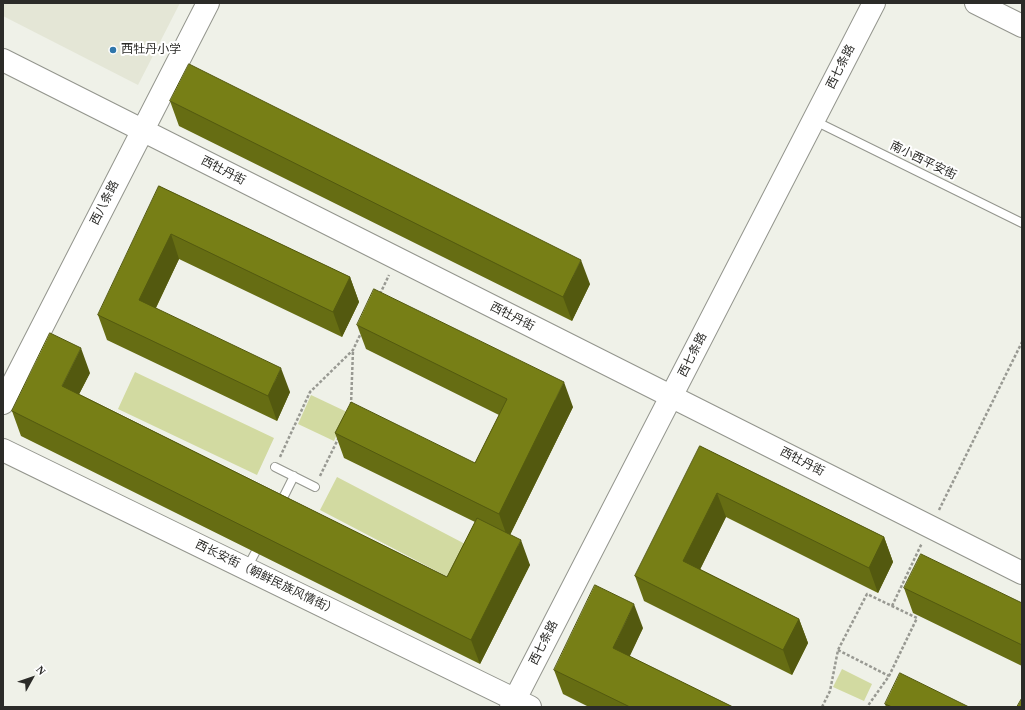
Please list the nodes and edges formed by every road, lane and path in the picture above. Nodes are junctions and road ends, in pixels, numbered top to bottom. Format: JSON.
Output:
{"nodes":[{"id":1,"x":208,"y":3,"type":"edge"},
{"id":2,"x":874,"y":3,"type":"edge"},
{"id":3,"x":976,"y":3,"type":"edge"},
{"id":4,"x":1022,"y":26,"type":"edge"},
{"id":5,"x":3,"y":60,"type":"edge"},
{"id":6,"x":813,"y":121,"type":"junction"},
{"id":7,"x":143,"y":130,"type":"junction"},
{"id":8,"x":1022,"y":224,"type":"edge"},
{"id":9,"x":397,"y":258,"type":"junction"},
{"id":10,"x":377,"y":300,"type":"edge"},
{"id":11,"x":363,"y":329,"type":"edge"},
{"id":12,"x":1022,"y":342,"type":"edge"},
{"id":13,"x":353,"y":350,"type":"junction"},
{"id":14,"x":672,"y":397,"type":"junction"},
{"id":15,"x":3,"y":403,"type":"edge"},
{"id":16,"x":351,"y":412,"type":"edge"},
{"id":17,"x":341,"y":432,"type":"edge"},
{"id":18,"x":3,"y":450,"type":"edge"},
{"id":19,"x":275,"y":467,"type":"joint"},
{"id":20,"x":294,"y":476,"type":"junction"},
{"id":21,"x":315,"y":486,"type":"joint"},
{"id":22,"x":277,"y":510,"type":"edge"},
{"id":23,"x":930,"y":527,"type":"junction"},
{"id":24,"x":1022,"y":573,"type":"edge"},
{"id":25,"x":892,"y":606,"type":"junction"},
{"id":26,"x":838,"y":650,"type":"junction"},
{"id":27,"x":889,"y":676,"type":"junction"},
{"id":28,"x":519,"y":704,"type":"edge"},
{"id":29,"x":822,"y":707,"type":"edge"},
{"id":30,"x":867,"y":707,"type":"edge"}],
"edges":[{"from":1,"to":7,"type":"street","name":"西八条路"},
{"from":2,"to":6,"type":"street","name":"西七条路"},
{"from":3,"to":4,"type":"street"},
{"from":5,"to":7,"type":"street","name":"西牡丹街"},
{"from":6,"to":8,"type":"lane","name":"南小西平安街"},
{"from":6,"to":14,"type":"street","name":"西七条路"},
{"from":7,"to":9,"type":"street","name":"西牡丹街"},
{"from":7,"to":15,"type":"street","name":"西八条路"},
{"from":9,"to":10,"type":"path"},
{"from":9,"to":14,"type":"street","name":"西牡丹街"},
{"from":11,"to":13,"type":"path"},
{"from":12,"to":23,"type":"path"},
{"from":13,"to":16,"type":"path"},
{"from":13,"to":19,"type":"path"},
{"from":14,"to":23,"type":"street","name":"西牡丹街"},
{"from":14,"to":28,"type":"street","name":"西七条路"},
{"from":17,"to":21,"type":"path"},
{"from":18,"to":28,"type":"street","name":"西长安街（朝鲜民族风情街）"},
{"from":19,"to":20,"type":"lane"},
{"from":20,"to":21,"type":"lane"},
{"from":20,"to":22,"type":"lane"},
{"from":23,"to":24,"type":"street","name":"西牡丹街"},
{"from":23,"to":25,"type":"path"},
{"from":25,"to":26,"type":"path"},
{"from":25,"to":27,"type":"path"},
{"from":26,"to":27,"type":"path"},
{"from":26,"to":29,"type":"path"},
{"from":27,"to":30,"type":"path"}]}
